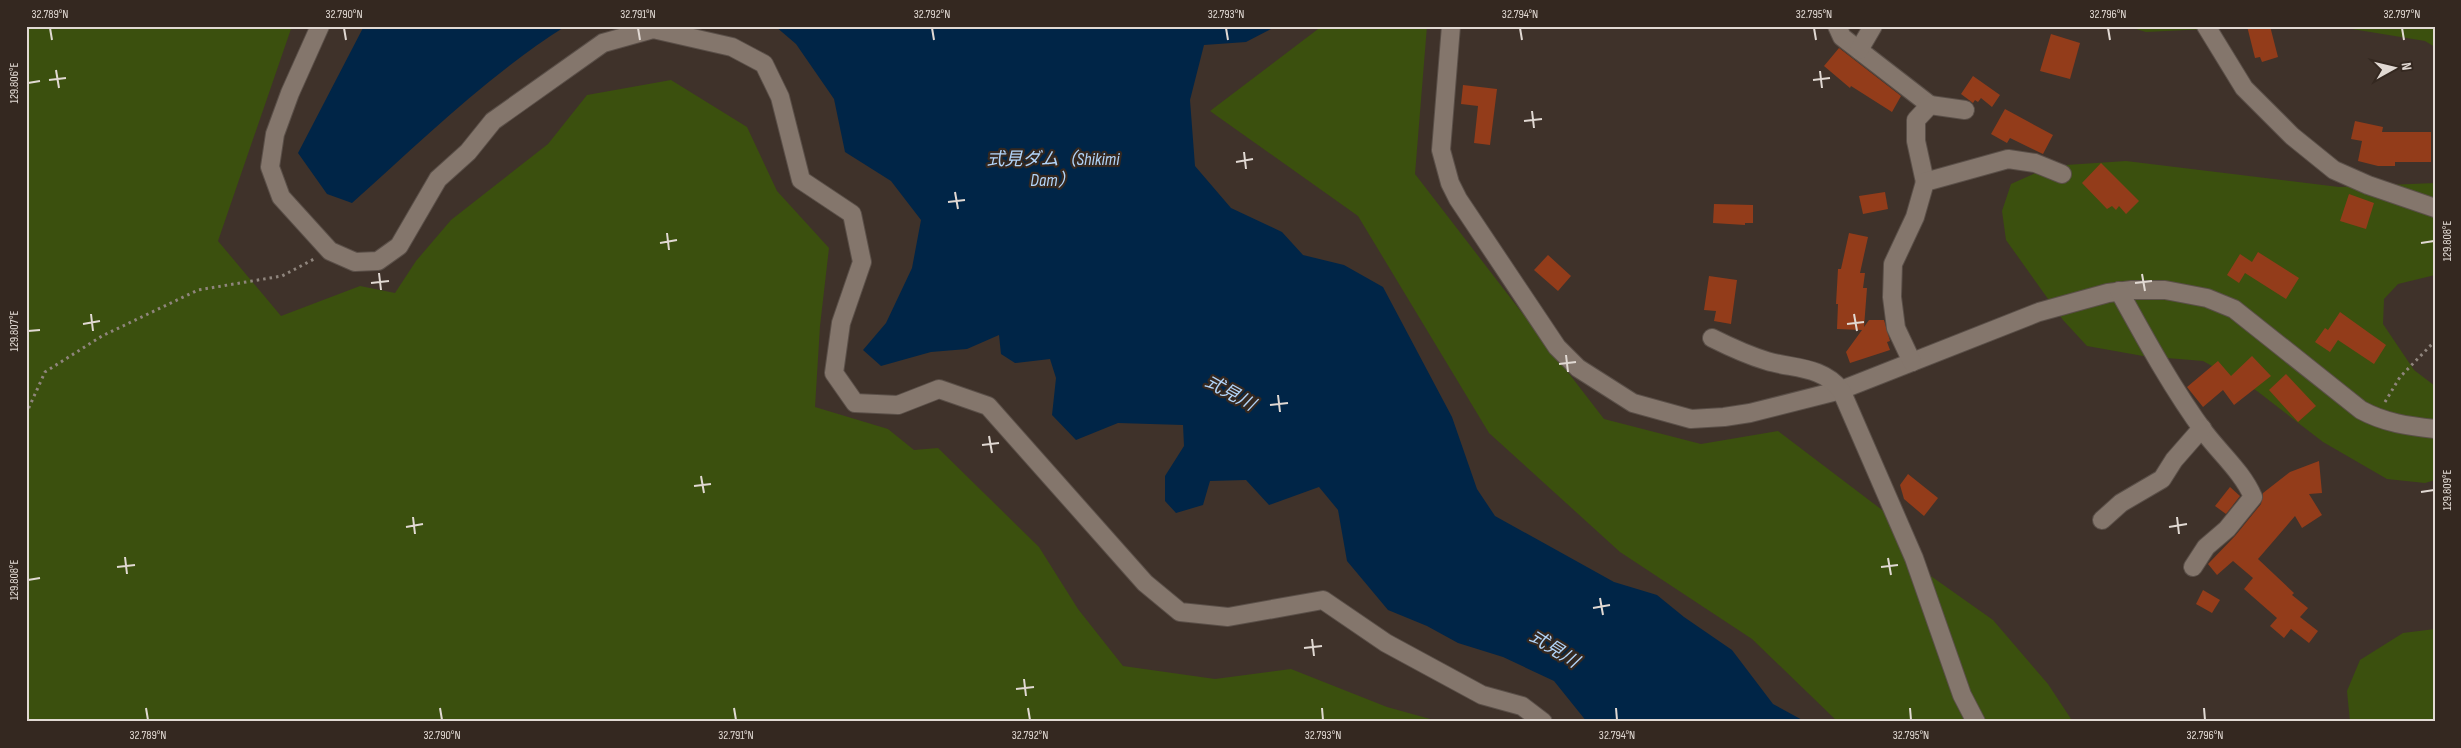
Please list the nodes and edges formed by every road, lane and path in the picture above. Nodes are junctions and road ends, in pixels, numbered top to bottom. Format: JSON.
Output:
{"nodes":[{"id":1,"x":320,"y":26,"type":"edge"},
{"id":2,"x":1451,"y":26,"type":"edge"},
{"id":3,"x":1837,"y":26,"type":"edge"},
{"id":4,"x":1873,"y":26,"type":"edge"},
{"id":5,"x":2206,"y":26,"type":"edge"},
{"id":6,"x":1858,"y":50,"type":"junction"},
{"id":7,"x":1930,"y":105,"type":"junction"},
{"id":8,"x":1966,"y":110,"type":"dead end"},
{"id":9,"x":2062,"y":174,"type":"dead end"},
{"id":10,"x":1925,"y":182,"type":"junction"},
{"id":11,"x":2434,"y":206,"type":"edge"},
{"id":12,"x":330,"y":251,"type":"junction"},
{"id":13,"x":2119,"y":291,"type":"junction"},
{"id":14,"x":1712,"y":338,"type":"dead end"},
{"id":15,"x":2435,"y":341,"type":"edge"},
{"id":16,"x":1912,"y":362,"type":"junction"},
{"id":17,"x":1841,"y":390,"type":"junction"},
{"id":18,"x":26,"y":414,"type":"edge"},
{"id":19,"x":2376,"y":418,"type":"junction"},
{"id":20,"x":2202,"y":428,"type":"junction"},
{"id":21,"x":2435,"y":429,"type":"edge"},
{"id":22,"x":2102,"y":520,"type":"dead end"},
{"id":23,"x":2193,"y":567,"type":"dead end"},
{"id":24,"x":1543,"y":722,"type":"edge"},
{"id":25,"x":1976,"y":722,"type":"edge"}],
"edges":[{"from":1,"to":12,"type":"street"},
{"from":2,"to":17,"type":"street"},
{"from":3,"to":6,"type":"street"},
{"from":4,"to":6,"type":"street"},
{"from":5,"to":11,"type":"street"},
{"from":6,"to":7,"type":"street"},
{"from":7,"to":8,"type":"street"},
{"from":7,"to":10,"type":"street"},
{"from":9,"to":10,"type":"street"},
{"from":10,"to":16,"type":"street"},
{"from":12,"to":18,"type":"path"},
{"from":12,"to":24,"type":"street"},
{"from":13,"to":16,"type":"street"},
{"from":13,"to":19,"type":"street"},
{"from":13,"to":20,"type":"street"},
{"from":14,"to":17,"type":"street"},
{"from":15,"to":19,"type":"path"},
{"from":16,"to":17,"type":"street"},
{"from":17,"to":25,"type":"street"},
{"from":19,"to":21,"type":"street"},
{"from":20,"to":22,"type":"street"},
{"from":20,"to":23,"type":"street"}]}
